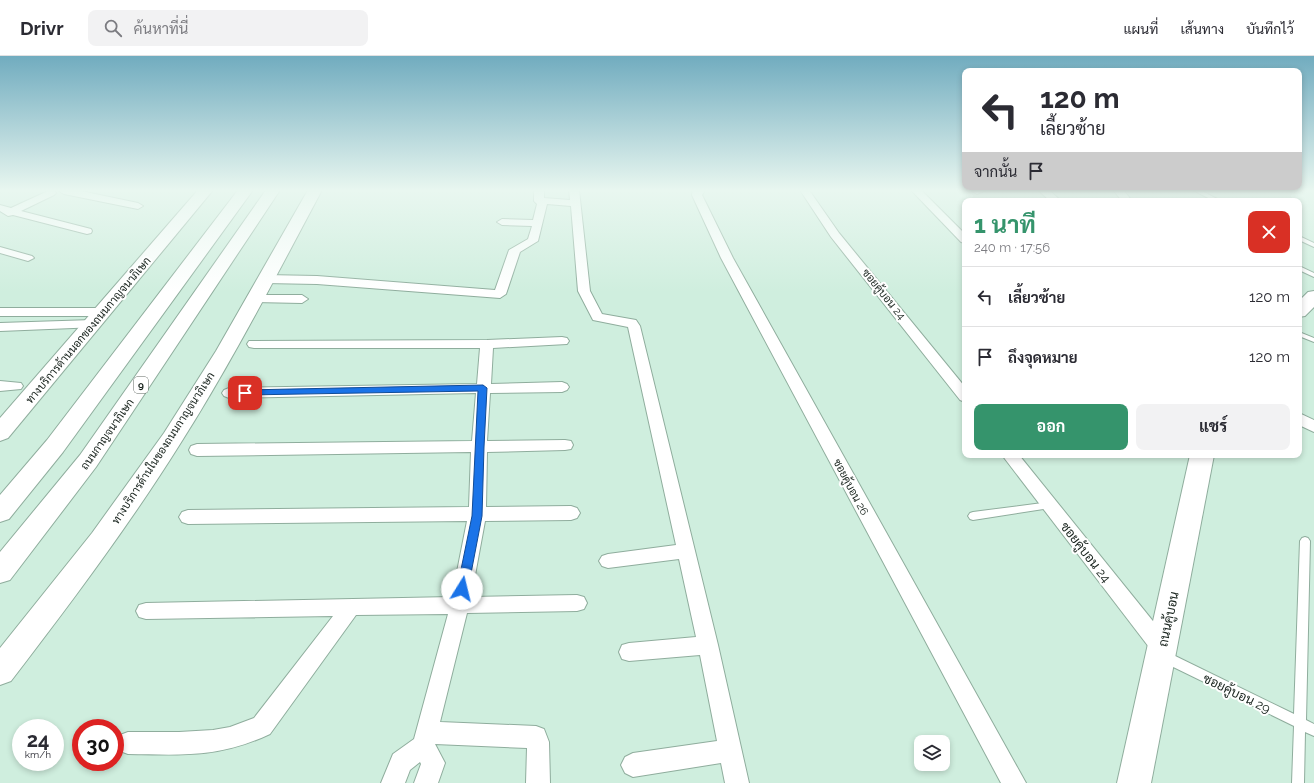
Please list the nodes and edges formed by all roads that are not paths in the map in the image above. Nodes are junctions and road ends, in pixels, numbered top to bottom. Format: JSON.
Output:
{"nodes":[{"id":1,"x":538,"y":223,"type":"edge"},
{"id":2,"x":60,"y":224,"type":"edge"},
{"id":3,"x":177,"y":224,"type":"edge"},
{"id":4,"x":221,"y":224,"type":"edge"},
{"id":5,"x":250,"y":224,"type":"edge"},
{"id":6,"x":296,"y":224,"type":"edge"},
{"id":7,"x":578,"y":224,"type":"edge"},
{"id":8,"x":711,"y":224,"type":"edge"},
{"id":9,"x":827,"y":224,"type":"edge"},
{"id":10,"x":949,"y":224,"type":"edge"},
{"id":11,"x":87,"y":231,"type":"dead end"},
{"id":12,"x":962,"y":237,"type":"edge"},
{"id":13,"x":1302,"y":239,"type":"edge"},
{"id":14,"x":1314,"y":245,"type":"edge"},
{"id":15,"x":0,"y":250,"type":"edge"},
{"id":16,"x":28,"y":258,"type":"dead end"},
{"id":17,"x":1302,"y":269,"type":"edge"},
{"id":18,"x":1314,"y":275,"type":"edge"},
{"id":19,"x":265,"y":279,"type":"junction"},
{"id":20,"x":254,"y":299,"type":"junction"},
{"id":21,"x":302,"y":299,"type":"dead end"},
{"id":22,"x":0,"y":312,"type":"edge"},
{"id":23,"x":98,"y":318,"type":"junction"},
{"id":24,"x":0,"y":327,"type":"edge"},
{"id":25,"x":1302,"y":335,"type":"edge"},
{"id":26,"x":1314,"y":340,"type":"edge"},
{"id":27,"x":562,"y":341,"type":"dead end"},
{"id":28,"x":254,"y":344,"type":"dead end"},
{"id":29,"x":487,"y":344,"type":"junction"},
{"id":30,"x":0,"y":386,"type":"edge"},
{"id":31,"x":16,"y":386,"type":"dead end"},
{"id":32,"x":562,"y":387,"type":"dead end"},
{"id":33,"x":483,"y":388,"type":"junction"},
{"id":34,"x":229,"y":393,"type":"dead end"},
{"id":35,"x":962,"y":393,"type":"edge"},
{"id":36,"x":1302,"y":420,"type":"edge"},
{"id":37,"x":1314,"y":427,"type":"edge"},
{"id":38,"x":0,"y":433,"type":"edge"},
{"id":39,"x":565,"y":445,"type":"dead end"},
{"id":40,"x":479,"y":447,"type":"junction"},
{"id":41,"x":197,"y":450,"type":"dead end"},
{"id":42,"x":1012,"y":458,"type":"edge"},
{"id":43,"x":1200,"y":458,"type":"edge"},
{"id":44,"x":1050,"y":505,"type":"junction"},
{"id":45,"x":0,"y":512,"type":"edge"},
{"id":46,"x":572,"y":513,"type":"dead end"},
{"id":47,"x":477,"y":516,"type":"junction"},
{"id":48,"x":973,"y":516,"type":"dead end"},
{"id":49,"x":188,"y":517,"type":"dead end"},
{"id":50,"x":1304,"y":541,"type":"dead end"},
{"id":51,"x":686,"y":551,"type":"junction"},
{"id":52,"x":608,"y":561,"type":"dead end"},
{"id":53,"x":0,"y":572,"type":"edge"},
{"id":54,"x":577,"y":603,"type":"dead end"},
{"id":55,"x":460,"y":604,"type":"junction"},
{"id":56,"x":351,"y":607,"type":"junction"},
{"id":57,"x":146,"y":611,"type":"dead end"},
{"id":58,"x":708,"y":645,"type":"junction"},
{"id":59,"x":629,"y":652,"type":"dead end"},
{"id":60,"x":1161,"y":652,"type":"junction"},
{"id":61,"x":0,"y":671,"type":"edge"},
{"id":62,"x":1300,"y":724,"type":"junction"},
{"id":63,"x":1314,"y":730,"type":"edge"},
{"id":64,"x":425,"y":739,"type":"junction"},
{"id":65,"x":128,"y":744,"type":"dead end"},
{"id":66,"x":730,"y":750,"type":"junction"},
{"id":67,"x":632,"y":765,"type":"dead end"},
{"id":68,"x":393,"y":783,"type":"edge"},
{"id":69,"x":426,"y":783,"type":"edge"},
{"id":70,"x":538,"y":783,"type":"edge"},
{"id":71,"x":737,"y":783,"type":"edge"},
{"id":72,"x":1014,"y":783,"type":"edge"},
{"id":73,"x":1134,"y":783,"type":"edge"},
{"id":74,"x":1298,"y":783,"type":"edge"}],
"edges":[{"from":1,"to":19,"type":"street"},
{"from":2,"to":11,"type":"street"},
{"from":3,"to":23,"type":"main road","name":"ทางบริการด้านนอกของถนนกาญจนาภิเษก"},
{"from":4,"to":45,"type":"main road"},
{"from":5,"to":53,"type":"main road","name":"ถนนกาญจนาภิเษก","number":"9"},
{"from":6,"to":19,"type":"main road","name":"ทางบริการด้านในของถนนกาญจนาภิเษก"},
{"from":7,"to":51,"type":"street"},
{"from":8,"to":72,"type":"street","name":"ซอยคู้บอน 26"},
{"from":9,"to":35,"type":"street","name":"ซอยคู้บอน 24"},
{"from":10,"to":12,"type":"street"},
{"from":13,"to":14,"type":"lane"},
{"from":15,"to":16,"type":"street"},
{"from":17,"to":18,"type":"lane"},
{"from":19,"to":20,"type":"main road","name":"ทางบริการด้านในของถนนกาญจนาภิเษก"},
{"from":20,"to":21,"type":"street"},
{"from":20,"to":61,"type":"main road","name":"ทางบริการด้านในของถนนกาญจนาภิเษก"},
{"from":22,"to":23,"type":"street"},
{"from":23,"to":24,"type":"street"},
{"from":23,"to":38,"type":"main road","name":"ทางบริการด้านนอกของถนนกาญจนาภิเษก"},
{"from":25,"to":26,"type":"lane"},
{"from":27,"to":29,"type":"street"},
{"from":28,"to":29,"type":"street"},
{"from":29,"to":33,"type":"street"},
{"from":30,"to":31,"type":"street"},
{"from":32,"to":33,"type":"street"},
{"from":33,"to":34,"type":"street"},
{"from":33,"to":40,"type":"street"},
{"from":36,"to":37,"type":"street"},
{"from":39,"to":40,"type":"street"},
{"from":40,"to":41,"type":"street"},
{"from":40,"to":47,"type":"street"},
{"from":42,"to":44,"type":"street","name":"ซอยคู้บอน 24"},
{"from":43,"to":60,"type":"main road","name":"ถนนคู้บอน"},
{"from":44,"to":48,"type":"lane"},
{"from":44,"to":60,"type":"street","name":"ซอยคู้บอน 24"},
{"from":46,"to":47,"type":"street"},
{"from":47,"to":49,"type":"street"},
{"from":47,"to":55,"type":"street"},
{"from":50,"to":62,"type":"lane"},
{"from":51,"to":52,"type":"street"},
{"from":51,"to":58,"type":"street"},
{"from":54,"to":55,"type":"street"},
{"from":55,"to":56,"type":"street"},
{"from":55,"to":64,"type":"street"},
{"from":56,"to":57,"type":"street"},
{"from":56,"to":65,"type":"street"},
{"from":58,"to":59,"type":"street"},
{"from":58,"to":66,"type":"street"},
{"from":60,"to":62,"type":"lane","name":"ซอยคู้บอน 29"},
{"from":60,"to":73,"type":"main road","name":"ถนนคู้บอน"},
{"from":62,"to":63,"type":"lane","name":"ซอยคู้บอน 29"},
{"from":62,"to":74,"type":"lane"},
{"from":64,"to":68,"type":"street"},
{"from":64,"to":69,"type":"street"},
{"from":64,"to":70,"type":"street"},
{"from":66,"to":67,"type":"street"},
{"from":66,"to":71,"type":"street"}]}
